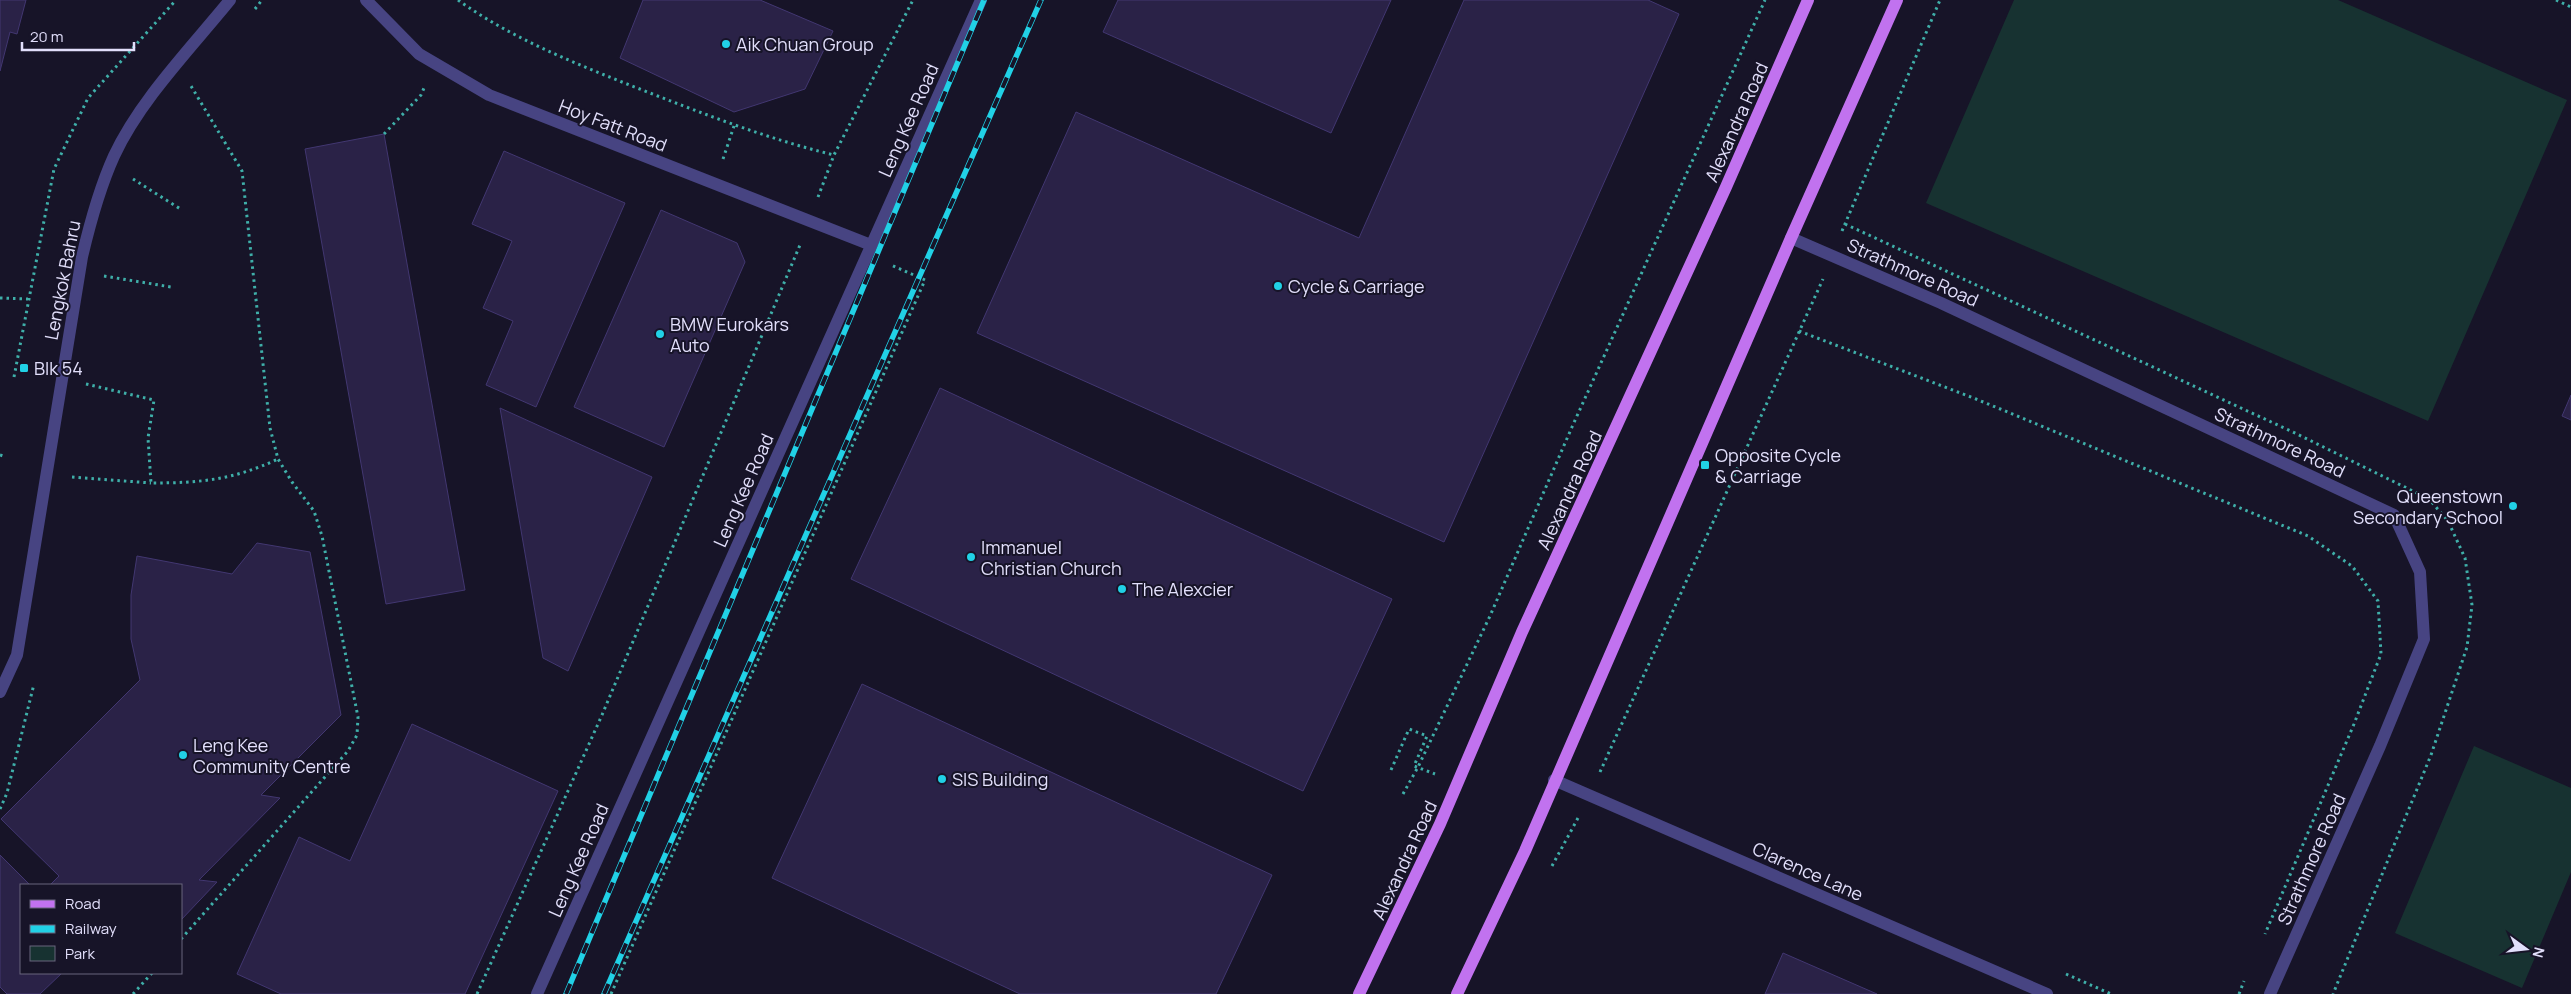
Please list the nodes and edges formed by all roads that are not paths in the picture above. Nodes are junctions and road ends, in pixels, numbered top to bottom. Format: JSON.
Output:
{"nodes":[{"id":1,"x":230,"y":0,"type":"edge"},
{"id":2,"x":366,"y":0,"type":"edge"},
{"id":3,"x":980,"y":0,"type":"edge"},
{"id":4,"x":1808,"y":0,"type":"edge"},
{"id":5,"x":1897,"y":0,"type":"edge"},
{"id":6,"x":1791,"y":238,"type":"junction"},
{"id":7,"x":871,"y":245,"type":"junction"},
{"id":8,"x":0,"y":692,"type":"edge"},
{"id":9,"x":1554,"y":780,"type":"junction"},
{"id":10,"x":537,"y":994,"type":"edge"},
{"id":11,"x":1360,"y":994,"type":"edge"},
{"id":12,"x":1457,"y":994,"type":"edge"},
{"id":13,"x":2047,"y":994,"type":"edge"},
{"id":14,"x":2270,"y":994,"type":"edge"}],
"edges":[{"from":1,"to":8,"type":"street","name":"Lengkok Bahru"},
{"from":2,"to":7,"type":"street","name":"Hoy Fatt Road"},
{"from":3,"to":7,"type":"street","name":"Leng Kee Road"},
{"from":4,"to":11,"type":"main road","name":"Alexandra Road"},
{"from":5,"to":6,"type":"main road"},
{"from":6,"to":9,"type":"main road"},
{"from":6,"to":14,"type":"street","name":"Strathmore Road"},
{"from":7,"to":10,"type":"street","name":"Leng Kee Road"},
{"from":9,"to":12,"type":"main road"},
{"from":9,"to":13,"type":"street","name":"Clarence Lane"}]}
